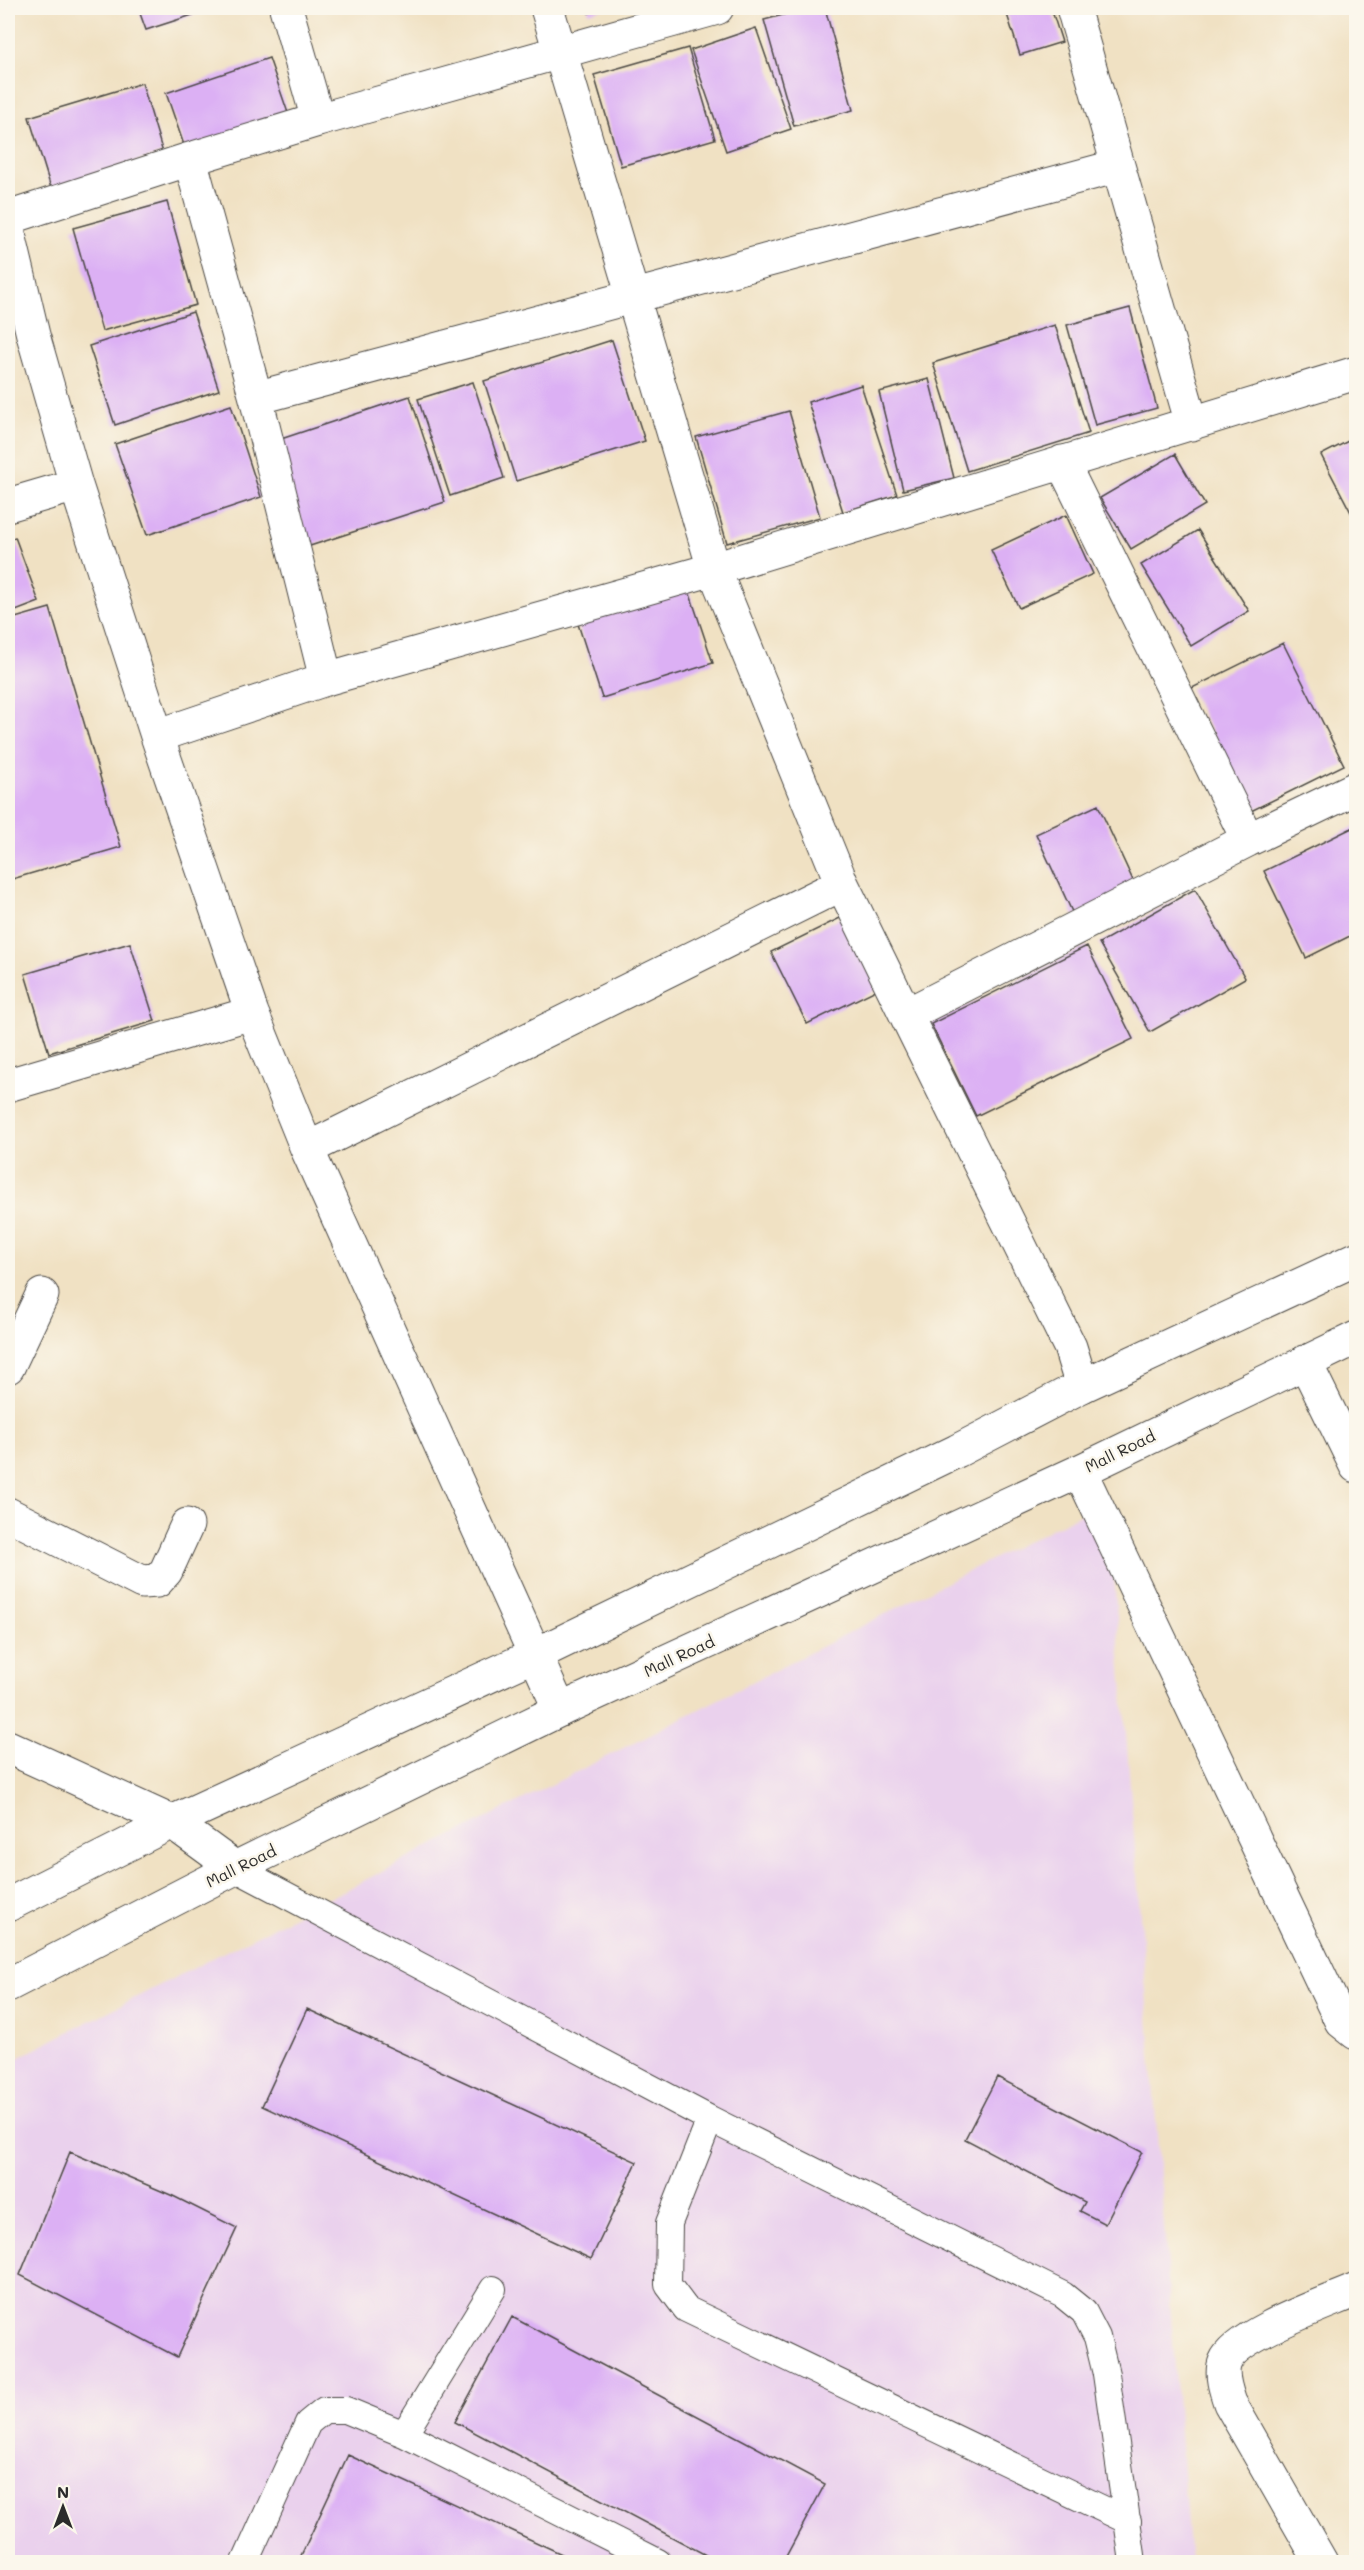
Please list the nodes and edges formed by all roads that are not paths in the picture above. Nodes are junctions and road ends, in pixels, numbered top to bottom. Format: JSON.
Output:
{"nodes":[{"id":1,"x":286,"y":8,"type":"edge"},
{"id":2,"x":547,"y":8,"type":"edge"},
{"id":3,"x":717,"y":8,"type":"edge"},
{"id":4,"x":1073,"y":8,"type":"edge"},
{"id":5,"x":560,"y":52,"type":"junction"},
{"id":6,"x":318,"y":120,"type":"junction"},
{"id":7,"x":190,"y":159,"type":"junction"},
{"id":8,"x":1118,"y":166,"type":"junction"},
{"id":9,"x":8,"y":218,"type":"edge"},
{"id":10,"x":8,"y":230,"type":"edge"},
{"id":11,"x":633,"y":298,"type":"junction"},
{"id":12,"x":1356,"y":374,"type":"edge"},
{"id":13,"x":256,"y":398,"type":"junction"},
{"id":14,"x":1192,"y":424,"type":"junction"},
{"id":15,"x":1062,"y":462,"type":"junction"},
{"id":16,"x":76,"y":484,"type":"junction"},
{"id":17,"x":8,"y":505,"type":"edge"},
{"id":18,"x":714,"y":569,"type":"junction"},
{"id":19,"x":326,"y":679,"type":"junction"},
{"id":20,"x":157,"y":736,"type":"junction"},
{"id":21,"x":1356,"y":788,"type":"edge"},
{"id":22,"x":1248,"y":840,"type":"junction"},
{"id":23,"x":842,"y":884,"type":"junction"},
{"id":24,"x":252,"y":1013,"type":"junction"},
{"id":25,"x":906,"y":1015,"type":"junction"},
{"id":26,"x":8,"y":1085,"type":"edge"},
{"id":27,"x":307,"y":1149,"type":"junction"},
{"id":28,"x":1356,"y":1259,"type":"edge"},
{"id":29,"x":42,"y":1295,"type":"dead end"},
{"id":30,"x":1356,"y":1338,"type":"edge"},
{"id":31,"x":1305,"y":1362,"type":"junction"},
{"id":32,"x":8,"y":1367,"type":"edge"},
{"id":33,"x":1082,"y":1386,"type":"junction"},
{"id":34,"x":1356,"y":1466,"type":"edge"},
{"id":35,"x":1080,"y":1471,"type":"junction"},
{"id":36,"x":8,"y":1514,"type":"edge"},
{"id":37,"x":187,"y":1525,"type":"dead end"},
{"id":38,"x":537,"y":1654,"type":"junction"},
{"id":39,"x":560,"y":1710,"type":"junction"},
{"id":40,"x":8,"y":1747,"type":"edge"},
{"id":41,"x":172,"y":1822,"type":"junction"},
{"id":42,"x":235,"y":1868,"type":"junction"},
{"id":43,"x":8,"y":1905,"type":"edge"},
{"id":44,"x":8,"y":1985,"type":"edge"},
{"id":45,"x":1356,"y":2033,"type":"edge"},
{"id":46,"x":710,"y":2119,"type":"junction"},
{"id":47,"x":493,"y":2289,"type":"dead end"},
{"id":48,"x":1356,"y":2290,"type":"edge"},
{"id":49,"x":404,"y":2434,"type":"junction"},
{"id":50,"x":1128,"y":2520,"type":"junction"},
{"id":51,"x":245,"y":2562,"type":"edge"},
{"id":52,"x":658,"y":2562,"type":"edge"},
{"id":53,"x":1133,"y":2562,"type":"edge"},
{"id":54,"x":1321,"y":2562,"type":"edge"}],
"edges":[{"from":1,"to":6,"type":"street"},
{"from":2,"to":5,"type":"street"},
{"from":3,"to":5,"type":"street"},
{"from":4,"to":8,"type":"street"},
{"from":5,"to":6,"type":"street"},
{"from":5,"to":11,"type":"street"},
{"from":6,"to":7,"type":"street"},
{"from":7,"to":9,"type":"street"},
{"from":7,"to":13,"type":"street"},
{"from":8,"to":11,"type":"street"},
{"from":8,"to":14,"type":"street"},
{"from":10,"to":16,"type":"street"},
{"from":11,"to":13,"type":"street"},
{"from":11,"to":18,"type":"street"},
{"from":12,"to":14,"type":"street"},
{"from":13,"to":19,"type":"street"},
{"from":14,"to":15,"type":"street"},
{"from":15,"to":18,"type":"street"},
{"from":15,"to":22,"type":"street"},
{"from":16,"to":17,"type":"street"},
{"from":16,"to":20,"type":"street"},
{"from":18,"to":19,"type":"street"},
{"from":18,"to":23,"type":"street"},
{"from":19,"to":20,"type":"street"},
{"from":20,"to":24,"type":"street"},
{"from":21,"to":22,"type":"street"},
{"from":22,"to":25,"type":"street"},
{"from":23,"to":25,"type":"street"},
{"from":23,"to":27,"type":"street"},
{"from":24,"to":26,"type":"street"},
{"from":24,"to":27,"type":"street"},
{"from":25,"to":33,"type":"street"},
{"from":27,"to":38,"type":"street"},
{"from":28,"to":33,"type":"street"},
{"from":29,"to":32,"type":"street"},
{"from":30,"to":31,"type":"street","name":"Mall Road"},
{"from":31,"to":34,"type":"street"},
{"from":31,"to":35,"type":"street","name":"Mall Road"},
{"from":33,"to":38,"type":"street"},
{"from":35,"to":39,"type":"street","name":"Mall Road"},
{"from":35,"to":45,"type":"street"},
{"from":36,"to":37,"type":"street"},
{"from":38,"to":39,"type":"street"},
{"from":38,"to":41,"type":"street"},
{"from":39,"to":42,"type":"street","name":"Mall Road"},
{"from":40,"to":41,"type":"street"},
{"from":41,"to":42,"type":"street"},
{"from":41,"to":43,"type":"street"},
{"from":42,"to":44,"type":"street","name":"Mall Road"},
{"from":42,"to":46,"type":"lane"},
{"from":46,"to":50,"type":"lane"},
{"from":46,"to":50,"type":"lane"},
{"from":47,"to":49,"type":"lane"},
{"from":48,"to":54,"type":"street"},
{"from":49,"to":51,"type":"lane"},
{"from":49,"to":52,"type":"lane"},
{"from":50,"to":53,"type":"lane"}]}
